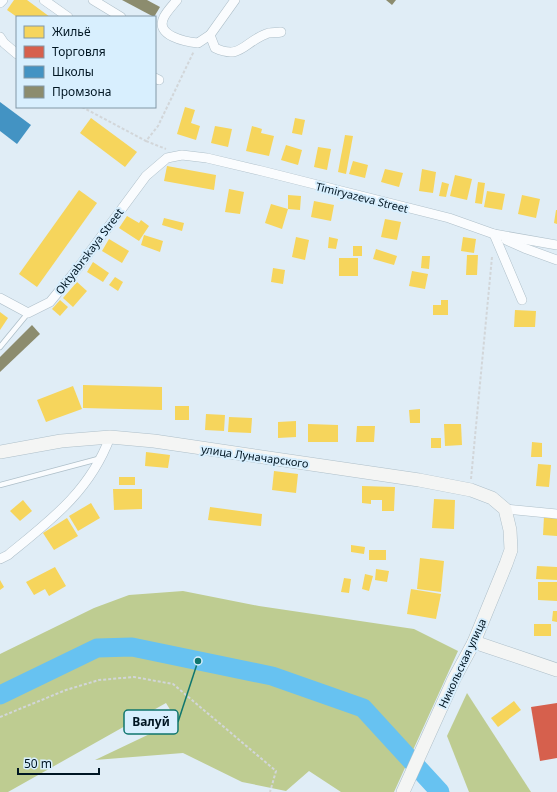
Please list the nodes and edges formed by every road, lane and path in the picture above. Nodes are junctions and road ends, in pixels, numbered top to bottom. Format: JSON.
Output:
{"nodes":[{"id":1,"x":3,"y":0,"type":"edge"},
{"id":2,"x":44,"y":0,"type":"edge"},
{"id":3,"x":92,"y":0,"type":"edge"},
{"id":4,"x":235,"y":0,"type":"edge"},
{"id":5,"x":175,"y":1,"type":"edge"},
{"id":6,"x":0,"y":3,"type":"edge"},
{"id":7,"x":67,"y":16,"type":"edge"},
{"id":8,"x":119,"y":16,"type":"edge"},
{"id":9,"x":163,"y":19,"type":"junction"},
{"id":10,"x":156,"y":24,"type":"edge"},
{"id":11,"x":281,"y":32,"type":"dead end"},
{"id":12,"x":210,"y":35,"type":"junction"},
{"id":13,"x":1,"y":43,"type":"edge"},
{"id":14,"x":198,"y":43,"type":"junction"},
{"id":15,"x":16,"y":53,"type":"edge"},
{"id":16,"x":84,"y":108,"type":"edge"},
{"id":17,"x":167,"y":158,"type":"joint"},
{"id":18,"x":494,"y":234,"type":"junction"},
{"id":19,"x":557,"y":246,"type":"edge"},
{"id":20,"x":557,"y":260,"type":"edge"},
{"id":21,"x":0,"y":298,"type":"edge"},
{"id":22,"x":522,"y":300,"type":"dead end"},
{"id":23,"x":28,"y":313,"type":"junction"},
{"id":24,"x":0,"y":348,"type":"edge"},
{"id":25,"x":110,"y":437,"type":"junction"},
{"id":26,"x":0,"y":452,"type":"edge"},
{"id":27,"x":102,"y":458,"type":"junction"},
{"id":28,"x":0,"y":485,"type":"edge"},
{"id":29,"x":470,"y":490,"type":"junction"},
{"id":30,"x":505,"y":509,"type":"junction"},
{"id":31,"x":557,"y":514,"type":"edge"},
{"id":32,"x":0,"y":559,"type":"edge"},
{"id":33,"x":474,"y":642,"type":"junction"},
{"id":34,"x":557,"y":670,"type":"edge"},
{"id":35,"x":0,"y":717,"type":"edge"},
{"id":36,"x":270,"y":792,"type":"edge"},
{"id":37,"x":402,"y":792,"type":"edge"}],
"edges":[{"from":1,"to":6,"type":"street"},
{"from":2,"to":7,"type":"street"},
{"from":3,"to":8,"type":"street"},
{"from":4,"to":12,"type":"street"},
{"from":5,"to":9,"type":"street"},
{"from":9,"to":10,"type":"street"},
{"from":9,"to":14,"type":"street"},
{"from":11,"to":12,"type":"street"},
{"from":12,"to":14,"type":"street"},
{"from":13,"to":15,"type":"street"},
{"from":14,"to":16,"type":"path"},
{"from":17,"to":18,"type":"street","name":"Timiryazeva Street"},
{"from":17,"to":23,"type":"street","name":"Oktyabrskaya Street"},
{"from":18,"to":19,"type":"street","name":"Timiryazeva Street"},
{"from":18,"to":20,"type":"street"},
{"from":18,"to":22,"type":"street"},
{"from":18,"to":29,"type":"path"},
{"from":21,"to":23,"type":"street"},
{"from":23,"to":24,"type":"lane"},
{"from":25,"to":26,"type":"main road","name":"улица Луначарского"},
{"from":25,"to":27,"type":"street"},
{"from":25,"to":29,"type":"main road","name":"улица Луначарского"},
{"from":27,"to":28,"type":"lane"},
{"from":27,"to":32,"type":"street"},
{"from":29,"to":30,"type":"main road","name":"улица Луначарского"},
{"from":30,"to":31,"type":"street"},
{"from":30,"to":33,"type":"main road","name":"Никольская улица"},
{"from":33,"to":34,"type":"main road"},
{"from":33,"to":37,"type":"main road","name":"Никольская улица"},
{"from":35,"to":36,"type":"path"}]}
